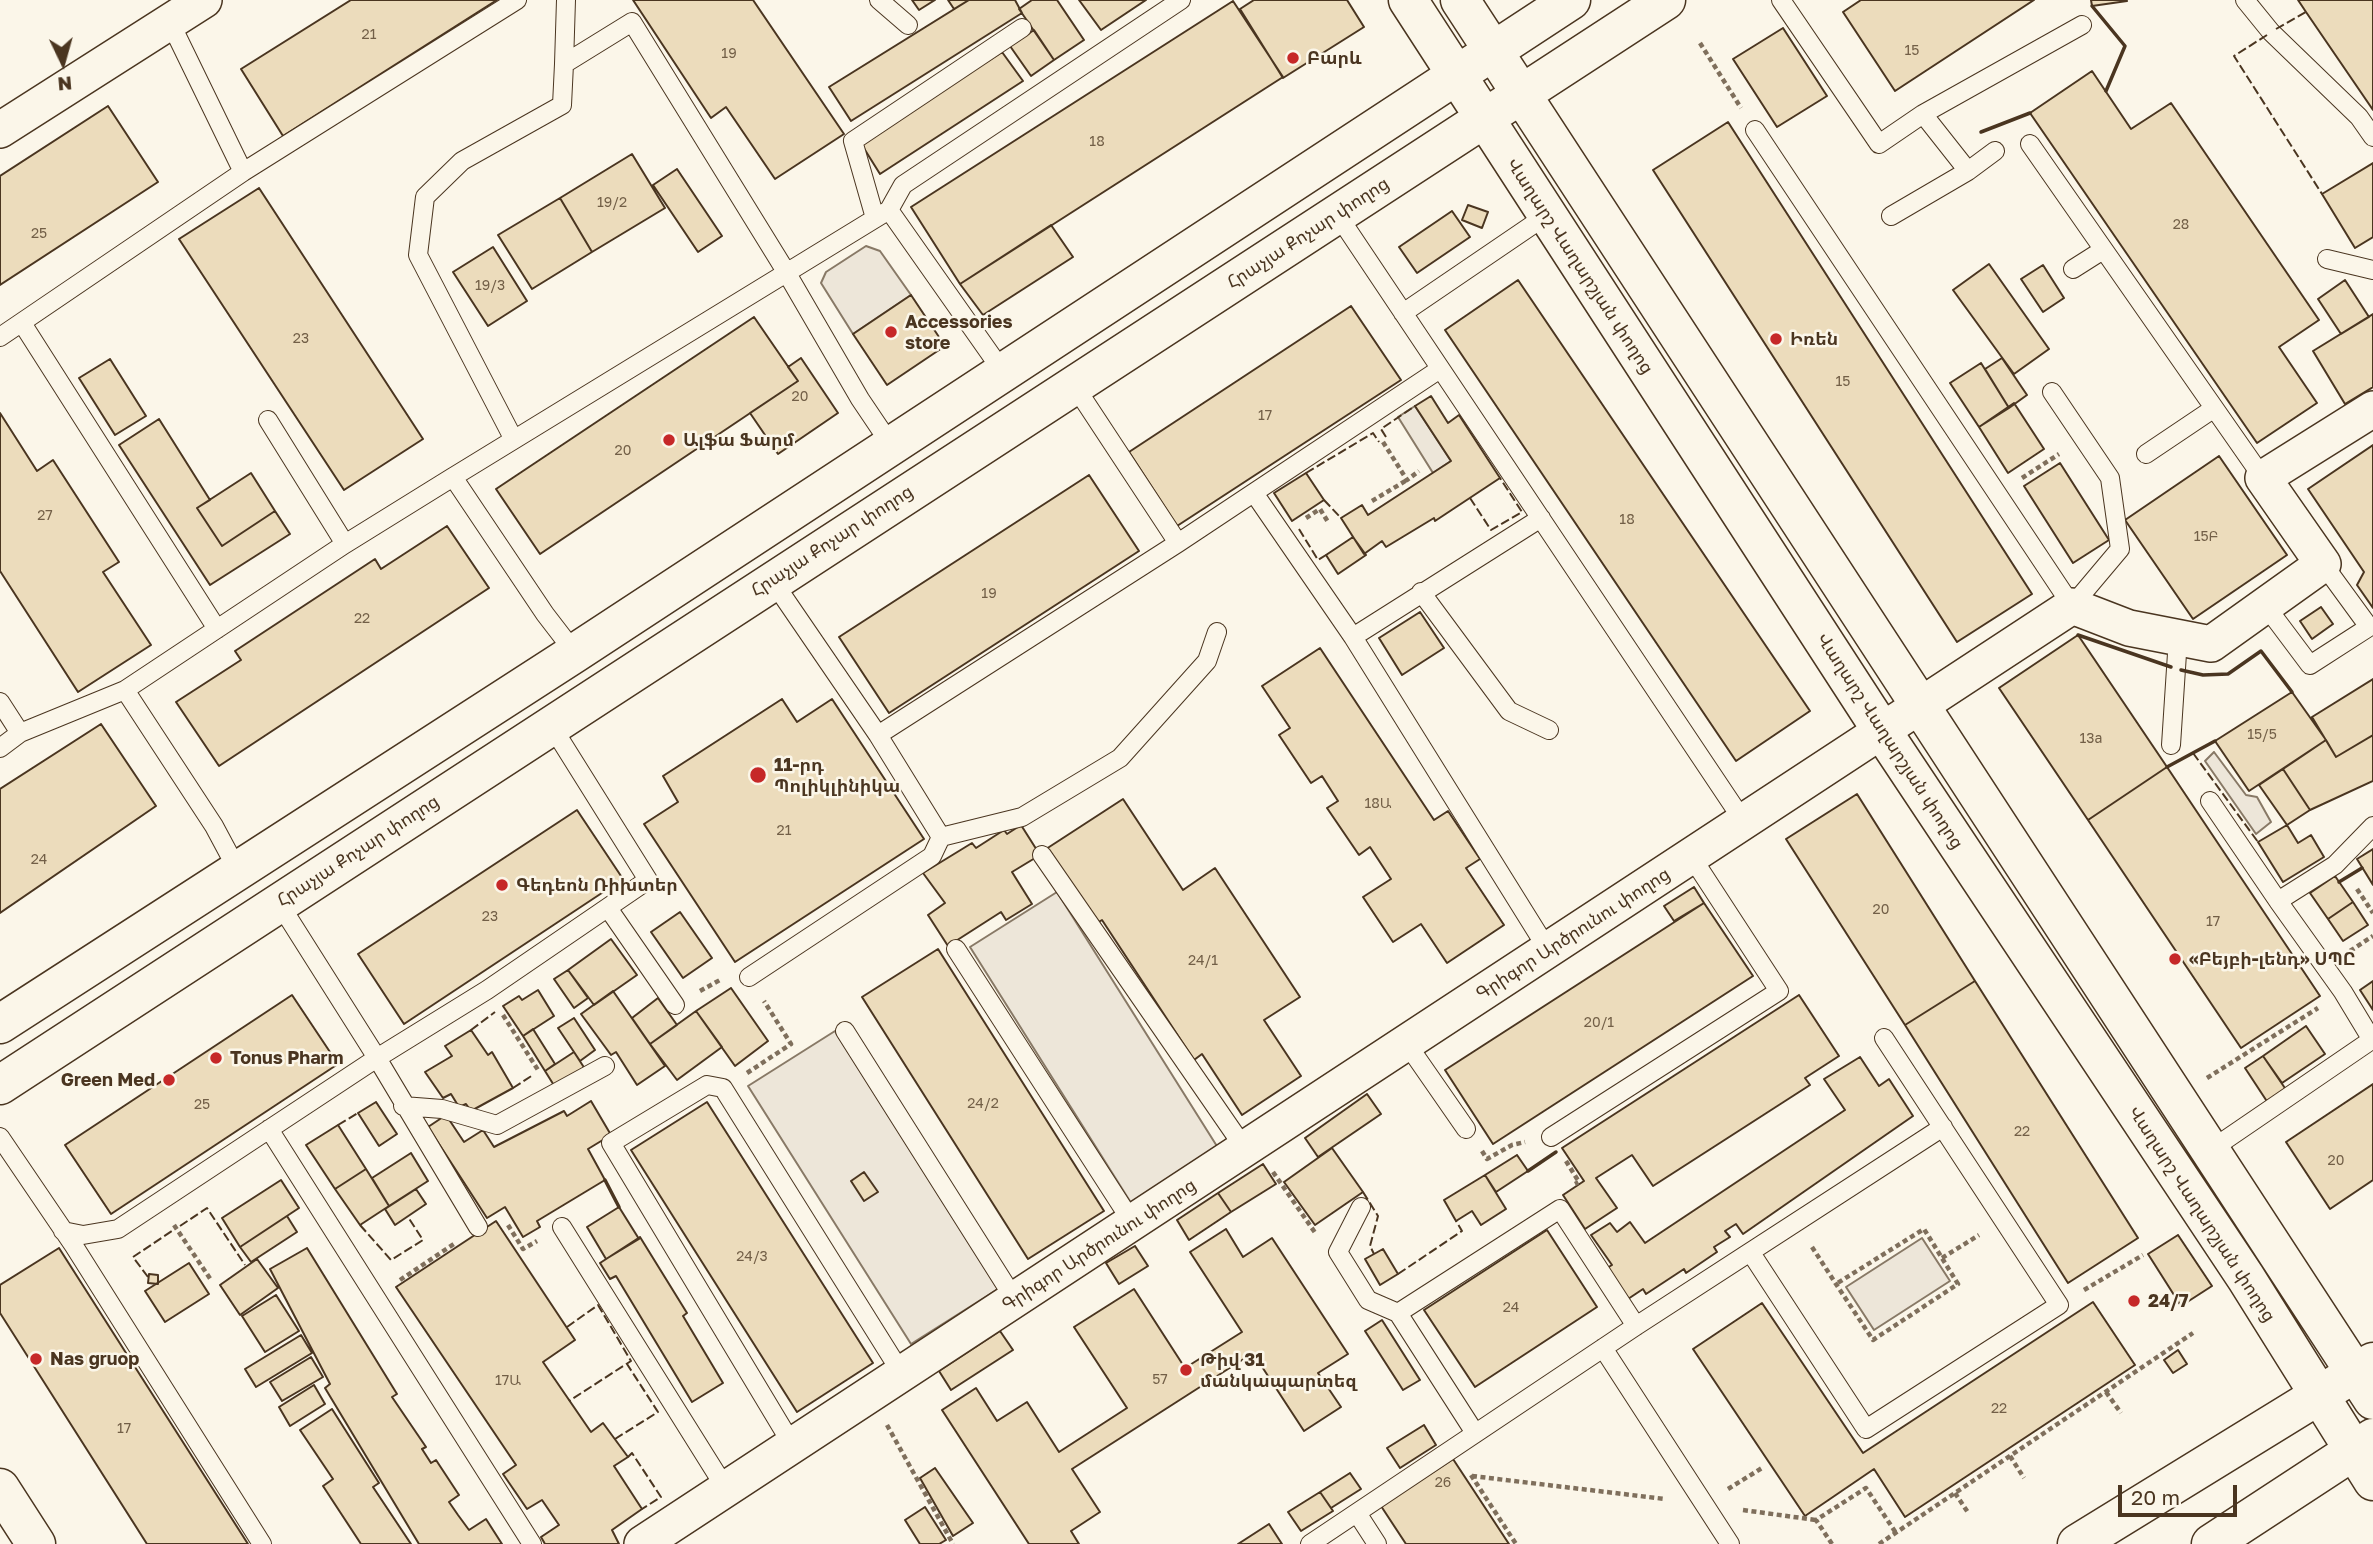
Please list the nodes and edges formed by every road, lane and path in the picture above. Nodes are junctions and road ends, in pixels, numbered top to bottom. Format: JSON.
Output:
{"nodes":[{"id":1,"x":204,"y":0,"type":"edge"},
{"id":2,"x":517,"y":0,"type":"edge"},
{"id":3,"x":566,"y":0,"type":"edge"},
{"id":4,"x":879,"y":0,"type":"edge"},
{"id":5,"x":1181,"y":0,"type":"edge"},
{"id":6,"x":1408,"y":0,"type":"edge"},
{"id":7,"x":1460,"y":0,"type":"edge"},
{"id":8,"x":1571,"y":0,"type":"edge"},
{"id":9,"x":1666,"y":0,"type":"edge"},
{"id":10,"x":1781,"y":0,"type":"edge"},
{"id":11,"x":2245,"y":0,"type":"edge"},
{"id":12,"x":170,"y":22,"type":"junction"},
{"id":13,"x":908,"y":25,"type":"dead end"},
{"id":14,"x":2082,"y":25,"type":"dead end"},
{"id":15,"x":1021,"y":28,"type":"dead end"},
{"id":16,"x":1700,"y":43,"type":"dead end"},
{"id":17,"x":1494,"y":50,"type":"junction"},
{"id":18,"x":564,"y":64,"type":"junction"},
{"id":19,"x":1454,"y":75,"type":"junction"},
{"id":20,"x":1521,"y":93,"type":"junction"},
{"id":21,"x":1923,"y":114,"type":"junction"},
{"id":22,"x":1484,"y":118,"type":"junction"},
{"id":23,"x":0,"y":130,"type":"edge"},
{"id":24,"x":1755,"y":130,"type":"joint"},
{"id":25,"x":2373,"y":137,"type":"edge"},
{"id":26,"x":2030,"y":144,"type":"dead end"},
{"id":27,"x":1994,"y":151,"type":"dead end"},
{"id":28,"x":1968,"y":171,"type":"junction"},
{"id":29,"x":243,"y":172,"type":"junction"},
{"id":30,"x":882,"y":214,"type":"junction"},
{"id":31,"x":1337,"y":214,"type":"junction"},
{"id":32,"x":1547,"y":215,"type":"junction"},
{"id":33,"x":1891,"y":216,"type":"dead end"},
{"id":34,"x":2103,"y":250,"type":"junction"},
{"id":35,"x":2327,"y":259,"type":"dead end"},
{"id":36,"x":2073,"y":269,"type":"dead end"},
{"id":37,"x":785,"y":270,"type":"junction"},
{"id":38,"x":2373,"y":270,"type":"edge"},
{"id":39,"x":1403,"y":313,"type":"junction"},
{"id":40,"x":22,"y":323,"type":"junction"},
{"id":41,"x":0,"y":337,"type":"edge"},
{"id":42,"x":1440,"y":369,"type":"junction"},
{"id":43,"x":1003,"y":372,"type":"junction"},
{"id":44,"x":1074,"y":385,"type":"junction"},
{"id":45,"x":2052,"y":392,"type":"dead end"},
{"id":46,"x":2213,"y":409,"type":"junction"},
{"id":47,"x":2373,"y":409,"type":"edge"},
{"id":48,"x":1367,"y":418,"type":"junction"},
{"id":49,"x":268,"y":420,"type":"dead end"},
{"id":50,"x":513,"y":438,"type":"junction"},
{"id":51,"x":891,"y":445,"type":"junction"},
{"id":52,"x":2146,"y":454,"type":"dead end"},
{"id":53,"x":1419,"y":471,"type":"dead end"},
{"id":54,"x":453,"y":477,"type":"junction"},
{"id":55,"x":2263,"y":478,"type":"junction"},
{"id":56,"x":1407,"y":480,"type":"junction"},
{"id":57,"x":1254,"y":493,"type":"junction"},
{"id":58,"x":1372,"y":501,"type":"dead end"},
{"id":59,"x":1541,"y":517,"type":"junction"},
{"id":60,"x":1178,"y":543,"type":"junction"},
{"id":61,"x":345,"y":544,"type":"junction"},
{"id":62,"x":2323,"y":564,"type":"junction"},
{"id":63,"x":772,"y":580,"type":"junction"},
{"id":64,"x":1421,"y":592,"type":"junction"},
{"id":65,"x":2265,"y":605,"type":"junction"},
{"id":66,"x":2072,"y":606,"type":"junction"},
{"id":67,"x":217,"y":629,"type":"junction"},
{"id":68,"x":1217,"y":632,"type":"dead end"},
{"id":69,"x":1353,"y":637,"type":"junction"},
{"id":70,"x":2178,"y":638,"type":"junction"},
{"id":71,"x":575,"y":653,"type":"junction"},
{"id":72,"x":125,"y":690,"type":"junction"},
{"id":73,"x":0,"y":702,"type":"edge"},
{"id":74,"x":1920,"y":708,"type":"junction"},
{"id":75,"x":551,"y":725,"type":"junction"},
{"id":76,"x":1549,"y":730,"type":"dead end"},
{"id":77,"x":1882,"y":731,"type":"junction"},
{"id":78,"x":20,"y":733,"type":"junction"},
{"id":79,"x":878,"y":735,"type":"junction"},
{"id":80,"x":2171,"y":745,"type":"dead end"},
{"id":81,"x":0,"y":748,"type":"edge"},
{"id":82,"x":2210,"y":801,"type":"dead end"},
{"id":83,"x":1744,"y":822,"type":"junction"},
{"id":84,"x":2373,"y":826,"type":"edge"},
{"id":85,"x":941,"y":837,"type":"junction"},
{"id":86,"x":1042,"y":855,"type":"dead end"},
{"id":87,"x":1691,"y":856,"type":"junction"},
{"id":88,"x":237,"y":869,"type":"junction"},
{"id":89,"x":2357,"y":888,"type":"dead end"},
{"id":90,"x":2278,"y":901,"type":"junction"},
{"id":91,"x":279,"y":903,"type":"junction"},
{"id":92,"x":608,"y":908,"type":"junction"},
{"id":93,"x":2373,"y":913,"type":"edge"},
{"id":94,"x":956,"y":949,"type":"dead end"},
{"id":95,"x":1548,"y":950,"type":"junction"},
{"id":96,"x":749,"y":977,"type":"junction"},
{"id":97,"x":487,"y":990,"type":"junction"},
{"id":98,"x":2343,"y":992,"type":"junction"},
{"id":99,"x":675,"y":1004,"type":"joint"},
{"id":100,"x":0,"y":1024,"type":"edge"},
{"id":101,"x":845,"y":1031,"type":"dead end"},
{"id":102,"x":1884,"y":1038,"type":"dead end"},
{"id":103,"x":2372,"y":1040,"type":"edge"},
{"id":104,"x":1407,"y":1044,"type":"junction"},
{"id":105,"x":377,"y":1058,"type":"junction"},
{"id":106,"x":605,"y":1066,"type":"dead end"},
{"id":107,"x":0,"y":1085,"type":"edge"},
{"id":108,"x":2196,"y":1085,"type":"dead end"},
{"id":109,"x":723,"y":1088,"type":"junction"},
{"id":110,"x":553,"y":1094,"type":"junction"},
{"id":111,"x":403,"y":1106,"type":"junction"},
{"id":112,"x":1943,"y":1127,"type":"junction"},
{"id":113,"x":269,"y":1129,"type":"junction"},
{"id":114,"x":1466,"y":1129,"type":"joint"},
{"id":115,"x":0,"y":1136,"type":"edge"},
{"id":116,"x":1551,"y":1137,"type":"joint"},
{"id":117,"x":1249,"y":1146,"type":"junction"},
{"id":118,"x":2209,"y":1151,"type":"junction"},
{"id":119,"x":159,"y":1202,"type":"junction"},
{"id":120,"x":1361,"y":1207,"type":"dead end"},
{"id":121,"x":2004,"y":1220,"type":"junction"},
{"id":122,"x":1132,"y":1222,"type":"junction"},
{"id":123,"x":1796,"y":1223,"type":"junction"},
{"id":124,"x":478,"y":1227,"type":"junction"},
{"id":125,"x":562,"y":1227,"type":"joint"},
{"id":126,"x":63,"y":1231,"type":"junction"},
{"id":127,"x":1338,"y":1252,"type":"junction"},
{"id":128,"x":1751,"y":1253,"type":"junction"},
{"id":129,"x":2143,"y":1255,"type":"dead end"},
{"id":130,"x":1942,"y":1259,"type":"junction"},
{"id":131,"x":211,"y":1280,"type":"dead end"},
{"id":132,"x":1836,"y":1284,"type":"junction"},
{"id":133,"x":376,"y":1296,"type":"junction"},
{"id":134,"x":1015,"y":1300,"type":"junction"},
{"id":135,"x":2059,"y":1305,"type":"junction"},
{"id":136,"x":1398,"y":1313,"type":"junction"},
{"id":137,"x":1636,"y":1326,"type":"junction"},
{"id":138,"x":2193,"y":1333,"type":"dead end"},
{"id":139,"x":1603,"y":1348,"type":"junction"},
{"id":140,"x":902,"y":1374,"type":"junction"},
{"id":141,"x":2367,"y":1378,"type":"edge"},
{"id":142,"x":2106,"y":1392,"type":"junction"},
{"id":143,"x":870,"y":1395,"type":"junction"},
{"id":144,"x":2318,"y":1396,"type":"junction"},
{"id":145,"x":2121,"y":1413,"type":"dead end"},
{"id":146,"x":1475,"y":1433,"type":"junction"},
{"id":147,"x":793,"y":1446,"type":"junction"},
{"id":148,"x":1453,"y":1448,"type":"junction"},
{"id":149,"x":2010,"y":1456,"type":"junction"},
{"id":150,"x":2367,"y":1457,"type":"edge"},
{"id":151,"x":1762,"y":1468,"type":"dead end"},
{"id":152,"x":1472,"y":1476,"type":"junction"},
{"id":153,"x":2024,"y":1478,"type":"dead end"},
{"id":154,"x":0,"y":1488,"type":"edge"},
{"id":155,"x":726,"y":1489,"type":"junction"},
{"id":156,"x":1955,"y":1493,"type":"junction"},
{"id":157,"x":1704,"y":1504,"type":"junction"},
{"id":158,"x":1357,"y":1513,"type":"junction"},
{"id":159,"x":1969,"y":1514,"type":"dead end"},
{"id":160,"x":1816,"y":1520,"type":"junction"},
{"id":161,"x":1896,"y":1533,"type":"junction"},
{"id":162,"x":36,"y":1544,"type":"edge"},
{"id":163,"x":262,"y":1544,"type":"edge"},
{"id":164,"x":532,"y":1544,"type":"edge"},
{"id":165,"x":642,"y":1544,"type":"edge"},
{"id":166,"x":953,"y":1544,"type":"edge"},
{"id":167,"x":1310,"y":1544,"type":"edge"},
{"id":168,"x":1377,"y":1544,"type":"edge"},
{"id":169,"x":1516,"y":1544,"type":"edge"},
{"id":170,"x":1730,"y":1544,"type":"edge"},
{"id":171,"x":1832,"y":1544,"type":"edge"},
{"id":172,"x":1879,"y":1544,"type":"edge"},
{"id":173,"x":2077,"y":1544,"type":"edge"},
{"id":174,"x":2211,"y":1544,"type":"edge"}],
"edges":[{"from":1,"to":12,"type":"street"},
{"from":2,"to":29,"type":"lane"},
{"from":3,"to":18,"type":"lane"},
{"from":4,"to":13,"type":"lane"},
{"from":5,"to":30,"type":"lane"},
{"from":6,"to":19,"type":"main road","name":"Վաղարշ Վաղարշյան փողոց"},
{"from":7,"to":17,"type":"main road"},
{"from":8,"to":17,"type":"main road"},
{"from":9,"to":20,"type":"main road","name":"Հրաչյա Քոչար փողոց"},
{"from":10,"to":21,"type":"lane"},
{"from":11,"to":25,"type":"lane"},
{"from":12,"to":23,"type":"street"},
{"from":12,"to":29,"type":"lane"},
{"from":14,"to":21,"type":"lane"},
{"from":15,"to":30,"type":"lane"},
{"from":16,"to":24,"type":"path"},
{"from":17,"to":19,"type":"main road"},
{"from":17,"to":20,"type":"main road"},
{"from":18,"to":37,"type":"lane"},
{"from":18,"to":50,"type":"lane"},
{"from":19,"to":22,"type":"main road","name":"Վաղարշ Վաղարշյան փողոց"},
{"from":19,"to":43,"type":"main road"},
{"from":20,"to":22,"type":"main road","name":"Հրաչյա Քոչար փողոց"},
{"from":20,"to":74,"type":"main road"},
{"from":21,"to":28,"type":"lane"},
{"from":22,"to":31,"type":"main road","name":"Հրաչյա Քոչար փողոց"},
{"from":22,"to":32,"type":"main road","name":"Վաղարշ Վաղարշյան փողոց"},
{"from":24,"to":66,"type":"lane"},
{"from":26,"to":34,"type":"lane"},
{"from":27,"to":28,"type":"lane"},
{"from":28,"to":33,"type":"lane"},
{"from":29,"to":40,"type":"lane"},
{"from":30,"to":37,"type":"lane"},
{"from":30,"to":43,"type":"lane"},
{"from":31,"to":39,"type":"lane"},
{"from":31,"to":44,"type":"main road","name":"Հրաչյա Քոչար փողոց"},
{"from":32,"to":39,"type":"lane"},
{"from":32,"to":77,"type":"main road","name":"Վաղարշ Վաղարշյան փողոց"},
{"from":34,"to":36,"type":"lane"},
{"from":34,"to":46,"type":"lane"},
{"from":35,"to":38,"type":"lane"},
{"from":37,"to":50,"type":"lane"},
{"from":37,"to":51,"type":"lane"},
{"from":39,"to":42,"type":"lane"},
{"from":40,"to":41,"type":"lane"},
{"from":40,"to":67,"type":"lane"},
{"from":42,"to":48,"type":"lane"},
{"from":42,"to":59,"type":"lane"},
{"from":43,"to":51,"type":"main road"},
{"from":44,"to":60,"type":"lane"},
{"from":44,"to":63,"type":"main road","name":"Հրաչյա Քոչար փողոց"},
{"from":45,"to":66,"type":"lane"},
{"from":46,"to":52,"type":"lane"},
{"from":46,"to":55,"type":"lane"},
{"from":47,"to":55,"type":"street"},
{"from":48,"to":56,"type":"path"},
{"from":48,"to":57,"type":"lane"},
{"from":49,"to":61,"type":"lane"},
{"from":50,"to":54,"type":"lane"},
{"from":51,"to":71,"type":"main road"},
{"from":53,"to":56,"type":"path"},
{"from":54,"to":61,"type":"lane"},
{"from":54,"to":71,"type":"lane"},
{"from":55,"to":62,"type":"street"},
{"from":56,"to":58,"type":"path"},
{"from":57,"to":60,"type":"lane"},
{"from":57,"to":69,"type":"lane"},
{"from":59,"to":64,"type":"lane"},
{"from":59,"to":83,"type":"lane"},
{"from":60,"to":79,"type":"lane"},
{"from":61,"to":67,"type":"lane"},
{"from":62,"to":65,"type":"street"},
{"from":62,"to":65,"type":"lane"},
{"from":63,"to":75,"type":"main road","name":"Հրաչյա Քոչար փողոց"},
{"from":63,"to":79,"type":"lane"},
{"from":64,"to":69,"type":"lane"},
{"from":64,"to":76,"type":"lane"},
{"from":65,"to":70,"type":"street"},
{"from":66,"to":70,"type":"street"},
{"from":66,"to":74,"type":"street","name":"Գրիգոր Արծրունու փողոց"},
{"from":67,"to":72,"type":"lane"},
{"from":68,"to":85,"type":"lane"},
{"from":69,"to":95,"type":"lane"},
{"from":70,"to":80,"type":"lane"},
{"from":71,"to":88,"type":"main road"},
{"from":72,"to":78,"type":"lane"},
{"from":72,"to":88,"type":"lane"},
{"from":73,"to":78,"type":"lane"},
{"from":74,"to":77,"type":"street","name":"Գրիգոր Արծրունու փողոց"},
{"from":74,"to":118,"type":"main road"},
{"from":75,"to":91,"type":"main road","name":"Հրաչյա Քոչար փողոց"},
{"from":75,"to":92,"type":"lane"},
{"from":77,"to":83,"type":"street","name":"Գրիգոր Արծրունու փողոց"},
{"from":77,"to":144,"type":"main road","name":"Վաղարշ Վաղարշյան փողոց"},
{"from":78,"to":81,"type":"lane"},
{"from":79,"to":85,"type":"lane"},
{"from":82,"to":90,"type":"lane"},
{"from":83,"to":87,"type":"street","name":"Գրիգոր Արծրունու փողոց"},
{"from":84,"to":90,"type":"lane"},
{"from":85,"to":96,"type":"lane"},
{"from":86,"to":117,"type":"lane"},
{"from":87,"to":95,"type":"street","name":"Գրիգոր Արծրունու փողոց"},
{"from":87,"to":116,"type":"lane"},
{"from":88,"to":100,"type":"main road"},
{"from":89,"to":93,"type":"path"},
{"from":90,"to":98,"type":"lane"},
{"from":91,"to":105,"type":"lane"},
{"from":91,"to":107,"type":"main road","name":"Հրաչյա Քոչար փողոց"},
{"from":92,"to":97,"type":"lane"},
{"from":92,"to":99,"type":"lane"},
{"from":94,"to":122,"type":"lane"},
{"from":95,"to":104,"type":"street","name":"Գրիգոր Արծրունու փողոց"},
{"from":96,"to":99,"type":"path"},
{"from":96,"to":109,"type":"path"},
{"from":97,"to":105,"type":"lane"},
{"from":97,"to":110,"type":"path"},
{"from":98,"to":103,"type":"lane"},
{"from":98,"to":108,"type":"path"},
{"from":101,"to":134,"type":"lane"},
{"from":102,"to":112,"type":"lane"},
{"from":103,"to":118,"type":"lane"},
{"from":104,"to":114,"type":"lane"},
{"from":104,"to":117,"type":"street","name":"Գրիգոր Արծրունու փողոց"},
{"from":105,"to":111,"type":"lane"},
{"from":105,"to":113,"type":"lane"},
{"from":106,"to":110,"type":"lane"},
{"from":109,"to":140,"type":"lane"},
{"from":109,"to":147,"type":"lane"},
{"from":110,"to":111,"type":"lane"},
{"from":111,"to":124,"type":"lane"},
{"from":112,"to":121,"type":"lane"},
{"from":112,"to":123,"type":"lane"},
{"from":113,"to":119,"type":"lane"},
{"from":113,"to":133,"type":"lane"},
{"from":114,"to":116,"type":"path"},
{"from":115,"to":126,"type":"lane"},
{"from":117,"to":122,"type":"street","name":"Գրիգոր Արծրունու փողոց"},
{"from":117,"to":127,"type":"path"},
{"from":118,"to":141,"type":"main road"},
{"from":119,"to":126,"type":"lane"},
{"from":119,"to":131,"type":"path"},
{"from":120,"to":127,"type":"lane"},
{"from":121,"to":130,"type":"path"},
{"from":121,"to":135,"type":"lane"},
{"from":122,"to":134,"type":"street","name":"Գրիգոր Արծրունու փողոց"},
{"from":123,"to":128,"type":"lane"},
{"from":123,"to":132,"type":"path"},
{"from":124,"to":125,"type":"path"},
{"from":124,"to":133,"type":"path"},
{"from":125,"to":155,"type":"lane"},
{"from":126,"to":163,"type":"lane"},
{"from":127,"to":136,"type":"lane"},
{"from":128,"to":135,"type":"lane"},
{"from":128,"to":137,"type":"lane"},
{"from":129,"to":135,"type":"path"},
{"from":130,"to":132,"type":"path"},
{"from":130,"to":132,"type":"path"},
{"from":133,"to":164,"type":"lane"},
{"from":134,"to":140,"type":"street","name":"Գրիգոր Արծրունու փողոց"},
{"from":136,"to":137,"type":"lane"},
{"from":136,"to":146,"type":"lane"},
{"from":137,"to":139,"type":"lane"},
{"from":138,"to":142,"type":"path"},
{"from":139,"to":146,"type":"lane"},
{"from":139,"to":157,"type":"lane"},
{"from":140,"to":143,"type":"street","name":"Գրիգոր Արծրունու փողոց"},
{"from":141,"to":144,"type":"main road"},
{"from":142,"to":145,"type":"path"},
{"from":142,"to":149,"type":"path"},
{"from":143,"to":147,"type":"street","name":"Գրիգոր Արծրունու փողոց"},
{"from":143,"to":166,"type":"path"},
{"from":144,"to":150,"type":"main road","name":"Վաղարշ Վաղարշյան փողոց"},
{"from":144,"to":173,"type":"main road"},
{"from":146,"to":148,"type":"lane"},
{"from":147,"to":155,"type":"street","name":"Գրիգոր Արծրունու փողոց"},
{"from":148,"to":152,"type":"path"},
{"from":148,"to":158,"type":"lane"},
{"from":149,"to":153,"type":"path"},
{"from":149,"to":156,"type":"path"},
{"from":150,"to":174,"type":"main road"},
{"from":151,"to":157,"type":"path"},
{"from":152,"to":157,"type":"path"},
{"from":152,"to":169,"type":"path"},
{"from":154,"to":162,"type":"main road"},
{"from":155,"to":165,"type":"street","name":"Գրիգոր Արծրունու փողոց"},
{"from":156,"to":159,"type":"path"},
{"from":156,"to":161,"type":"path"},
{"from":157,"to":160,"type":"path"},
{"from":157,"to":170,"type":"lane"},
{"from":158,"to":167,"type":"lane"},
{"from":158,"to":168,"type":"lane"},
{"from":160,"to":161,"type":"path"},
{"from":160,"to":171,"type":"path"},
{"from":161,"to":172,"type":"path"}]}
